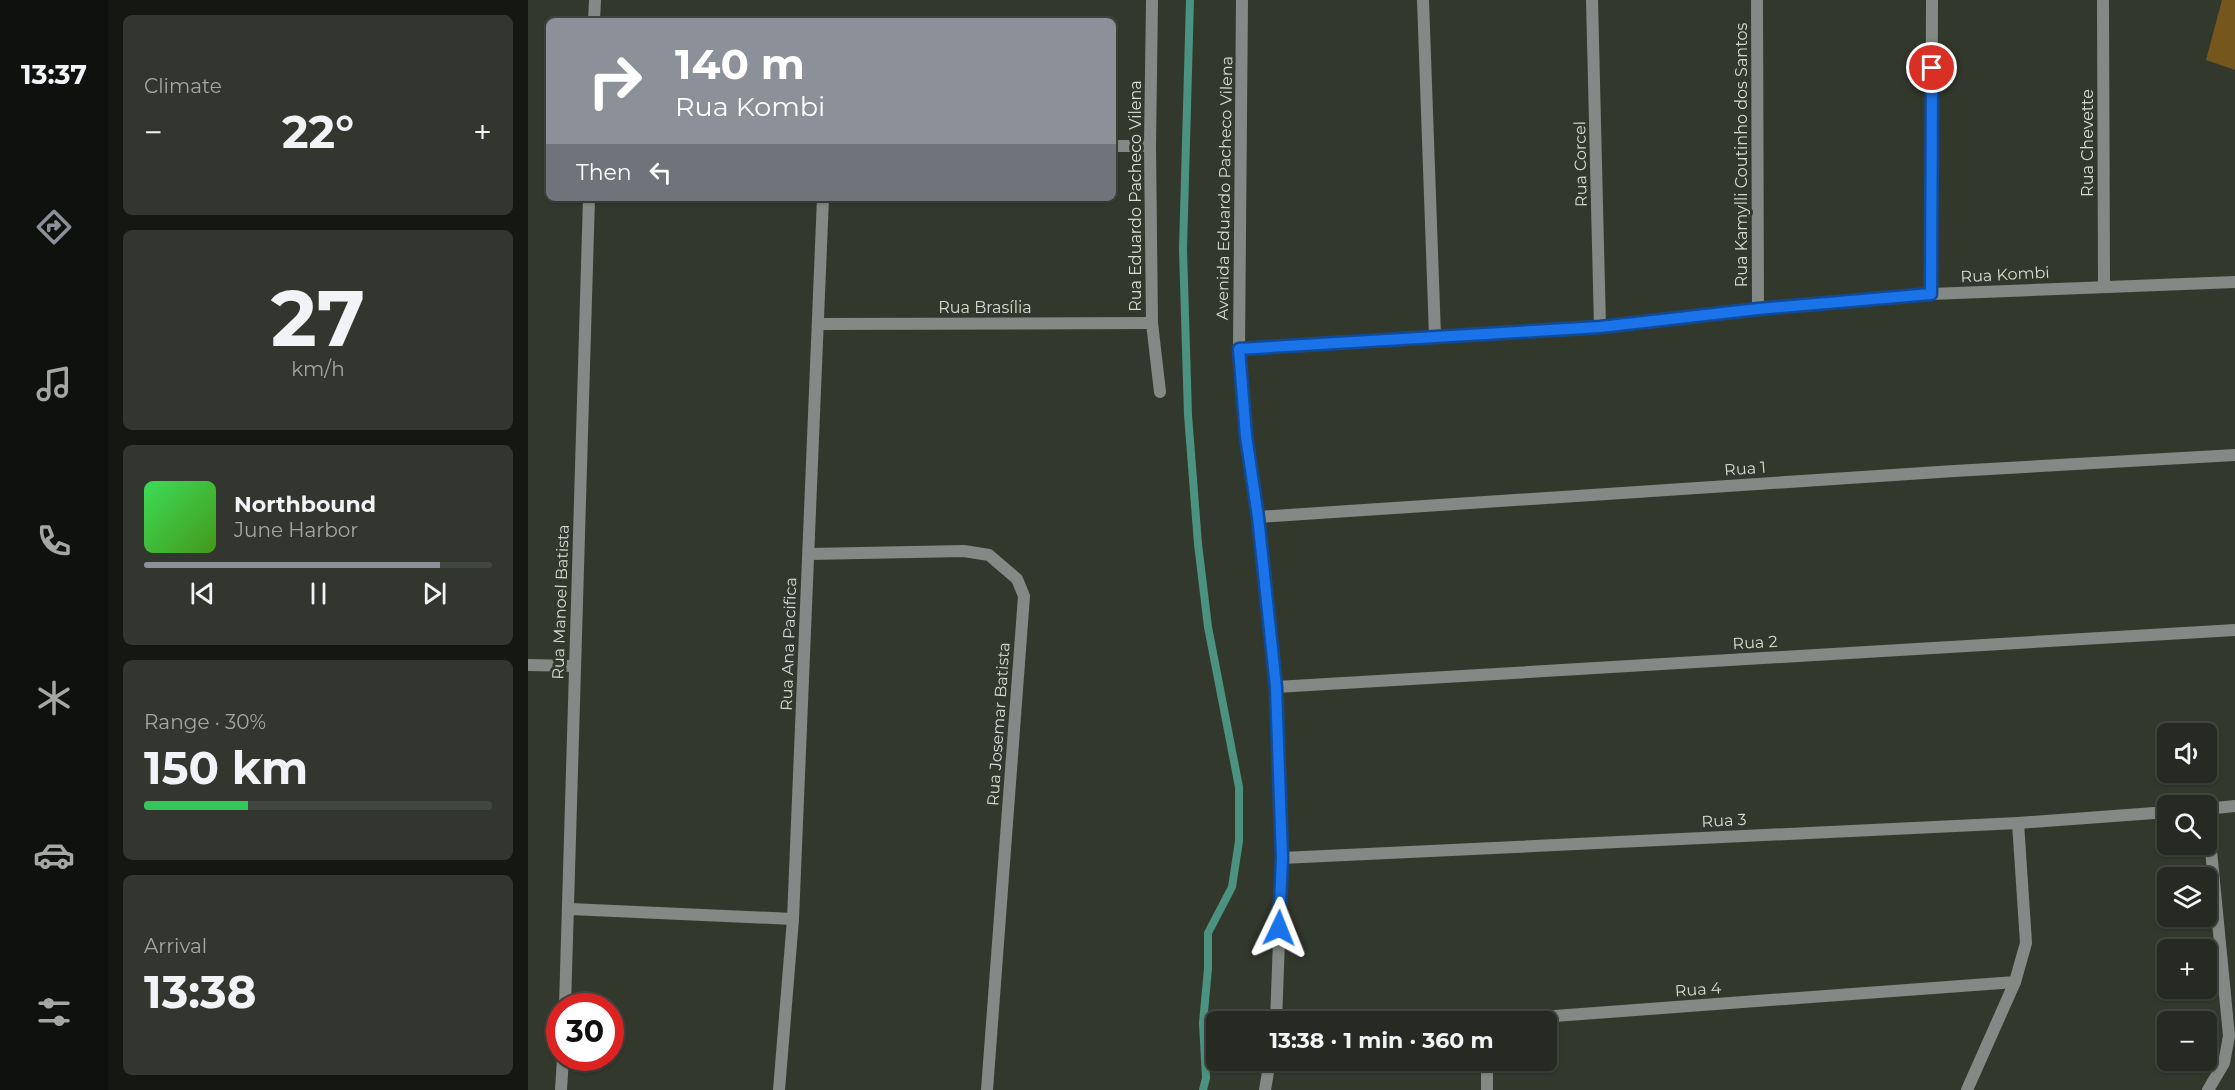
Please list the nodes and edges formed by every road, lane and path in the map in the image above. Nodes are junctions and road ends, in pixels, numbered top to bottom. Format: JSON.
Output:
{"nodes":[{"id":1,"x":595,"y":0,"type":"edge"},
{"id":2,"x":1152,"y":0,"type":"edge"},
{"id":3,"x":1242,"y":0,"type":"edge"},
{"id":4,"x":1423,"y":0,"type":"edge"},
{"id":5,"x":1592,"y":0,"type":"edge"},
{"id":6,"x":1757,"y":0,"type":"edge"},
{"id":7,"x":1932,"y":0,"type":"edge"},
{"id":8,"x":2103,"y":0,"type":"edge"},
{"id":9,"x":594,"y":18,"type":"edge"},
{"id":10,"x":1116,"y":146,"type":"edge"},
{"id":11,"x":1150,"y":146,"type":"junction"},
{"id":12,"x":589,"y":201,"type":"edge"},
{"id":13,"x":823,"y":201,"type":"edge"},
{"id":14,"x":2235,"y":282,"type":"edge"},
{"id":15,"x":2104,"y":286,"type":"junction"},
{"id":16,"x":1931,"y":294,"type":"junction"},
{"id":17,"x":1758,"y":309,"type":"junction"},
{"id":18,"x":1152,"y":323,"type":"junction"},
{"id":19,"x":818,"y":324,"type":"junction"},
{"id":20,"x":1600,"y":327,"type":"junction"},
{"id":21,"x":1435,"y":336,"type":"junction"},
{"id":22,"x":1239,"y":349,"type":"junction"},
{"id":23,"x":1160,"y":392,"type":"dead end"},
{"id":24,"x":2235,"y":455,"type":"edge"},
{"id":25,"x":1258,"y":517,"type":"junction"},
{"id":26,"x":809,"y":554,"type":"junction"},
{"id":27,"x":2235,"y":630,"type":"edge"},
{"id":28,"x":528,"y":665,"type":"edge"},
{"id":29,"x":574,"y":666,"type":"junction"},
{"id":30,"x":1276,"y":687,"type":"junction"},
{"id":31,"x":2235,"y":806,"type":"edge"},
{"id":32,"x":2217,"y":808,"type":"edge"},
{"id":33,"x":2157,"y":813,"type":"edge"},
{"id":34,"x":2018,"y":823,"type":"junction"},
{"id":35,"x":2212,"y":855,"type":"edge"},
{"id":36,"x":1282,"y":858,"type":"junction"},
{"id":37,"x":570,"y":909,"type":"junction"},
{"id":38,"x":793,"y":920,"type":"junction"},
{"id":39,"x":2015,"y":982,"type":"junction"},
{"id":40,"x":566,"y":993,"type":"edge"},
{"id":41,"x":1276,"y":1011,"type":"edge"},
{"id":42,"x":1557,"y":1016,"type":"edge"},
{"id":43,"x":2232,"y":1035,"type":"edge"},
{"id":44,"x":562,"y":1071,"type":"edge"},
{"id":45,"x":1268,"y":1071,"type":"edge"},
{"id":46,"x":1487,"y":1071,"type":"edge"},
{"id":47,"x":561,"y":1090,"type":"edge"},
{"id":48,"x":779,"y":1090,"type":"edge"},
{"id":49,"x":987,"y":1090,"type":"edge"},
{"id":50,"x":1265,"y":1090,"type":"edge"},
{"id":51,"x":1487,"y":1090,"type":"edge"},
{"id":52,"x":1967,"y":1090,"type":"edge"},
{"id":53,"x":2208,"y":1090,"type":"edge"}],
"edges":[{"from":1,"to":9,"type":"street"},
{"from":2,"to":11,"type":"street","name":"Rua Eduardo Pacheco Vilena"},
{"from":3,"to":22,"type":"street","name":"Avenida Eduardo Pacheco Vilena"},
{"from":4,"to":21,"type":"street"},
{"from":5,"to":20,"type":"street","name":"Rua Corcel"},
{"from":6,"to":17,"type":"street","name":"Rua Kamylli Coutinho dos Santos"},
{"from":7,"to":16,"type":"street"},
{"from":8,"to":15,"type":"street","name":"Rua Chevette"},
{"from":10,"to":11,"type":"street"},
{"from":11,"to":18,"type":"street","name":"Rua Eduardo Pacheco Vilena"},
{"from":12,"to":29,"type":"street","name":"Rua Manoel Batista"},
{"from":13,"to":19,"type":"street","name":"Rua Ana Pacifica"},
{"from":14,"to":15,"type":"street","name":"Rua Kombi"},
{"from":15,"to":16,"type":"street","name":"Rua Kombi"},
{"from":16,"to":17,"type":"street","name":"Rua Kombi"},
{"from":17,"to":20,"type":"street","name":"Rua Kombi"},
{"from":18,"to":19,"type":"street","name":"Rua Brasília"},
{"from":18,"to":23,"type":"street","name":"Rua Eduardo Pacheco Vilena"},
{"from":19,"to":26,"type":"street","name":"Rua Ana Pacifica"},
{"from":20,"to":21,"type":"street","name":"Rua Kombi"},
{"from":21,"to":22,"type":"street","name":"Rua Kombi"},
{"from":22,"to":25,"type":"street","name":"Avenida Eduardo Pacheco Vilena"},
{"from":24,"to":25,"type":"street","name":"Rua 1"},
{"from":25,"to":30,"type":"street","name":"Avenida Eduardo Pacheco Vilena"},
{"from":26,"to":38,"type":"street","name":"Rua Ana Pacifica"},
{"from":26,"to":49,"type":"street","name":"Rua Josemar Batista"},
{"from":27,"to":30,"type":"street","name":"Rua 2"},
{"from":28,"to":29,"type":"street"},
{"from":29,"to":37,"type":"street","name":"Rua Manoel Batista"},
{"from":30,"to":36,"type":"street","name":"Avenida Eduardo Pacheco Vilena"},
{"from":31,"to":32,"type":"street"},
{"from":33,"to":34,"type":"street","name":"Rua 3"},
{"from":34,"to":36,"type":"street","name":"Rua 3"},
{"from":34,"to":39,"type":"street"},
{"from":35,"to":43,"type":"street"},
{"from":36,"to":41,"type":"street","name":"Avenida Eduardo Pacheco Vilena"},
{"from":37,"to":38,"type":"street"},
{"from":37,"to":40,"type":"street","name":"Rua Manoel Batista"},
{"from":38,"to":48,"type":"street","name":"Rua Ana Pacifica"},
{"from":39,"to":42,"type":"street","name":"Rua 4"},
{"from":39,"to":52,"type":"street"},
{"from":43,"to":53,"type":"street"},
{"from":44,"to":47,"type":"street"},
{"from":45,"to":50,"type":"street"},
{"from":46,"to":51,"type":"street"}]}
